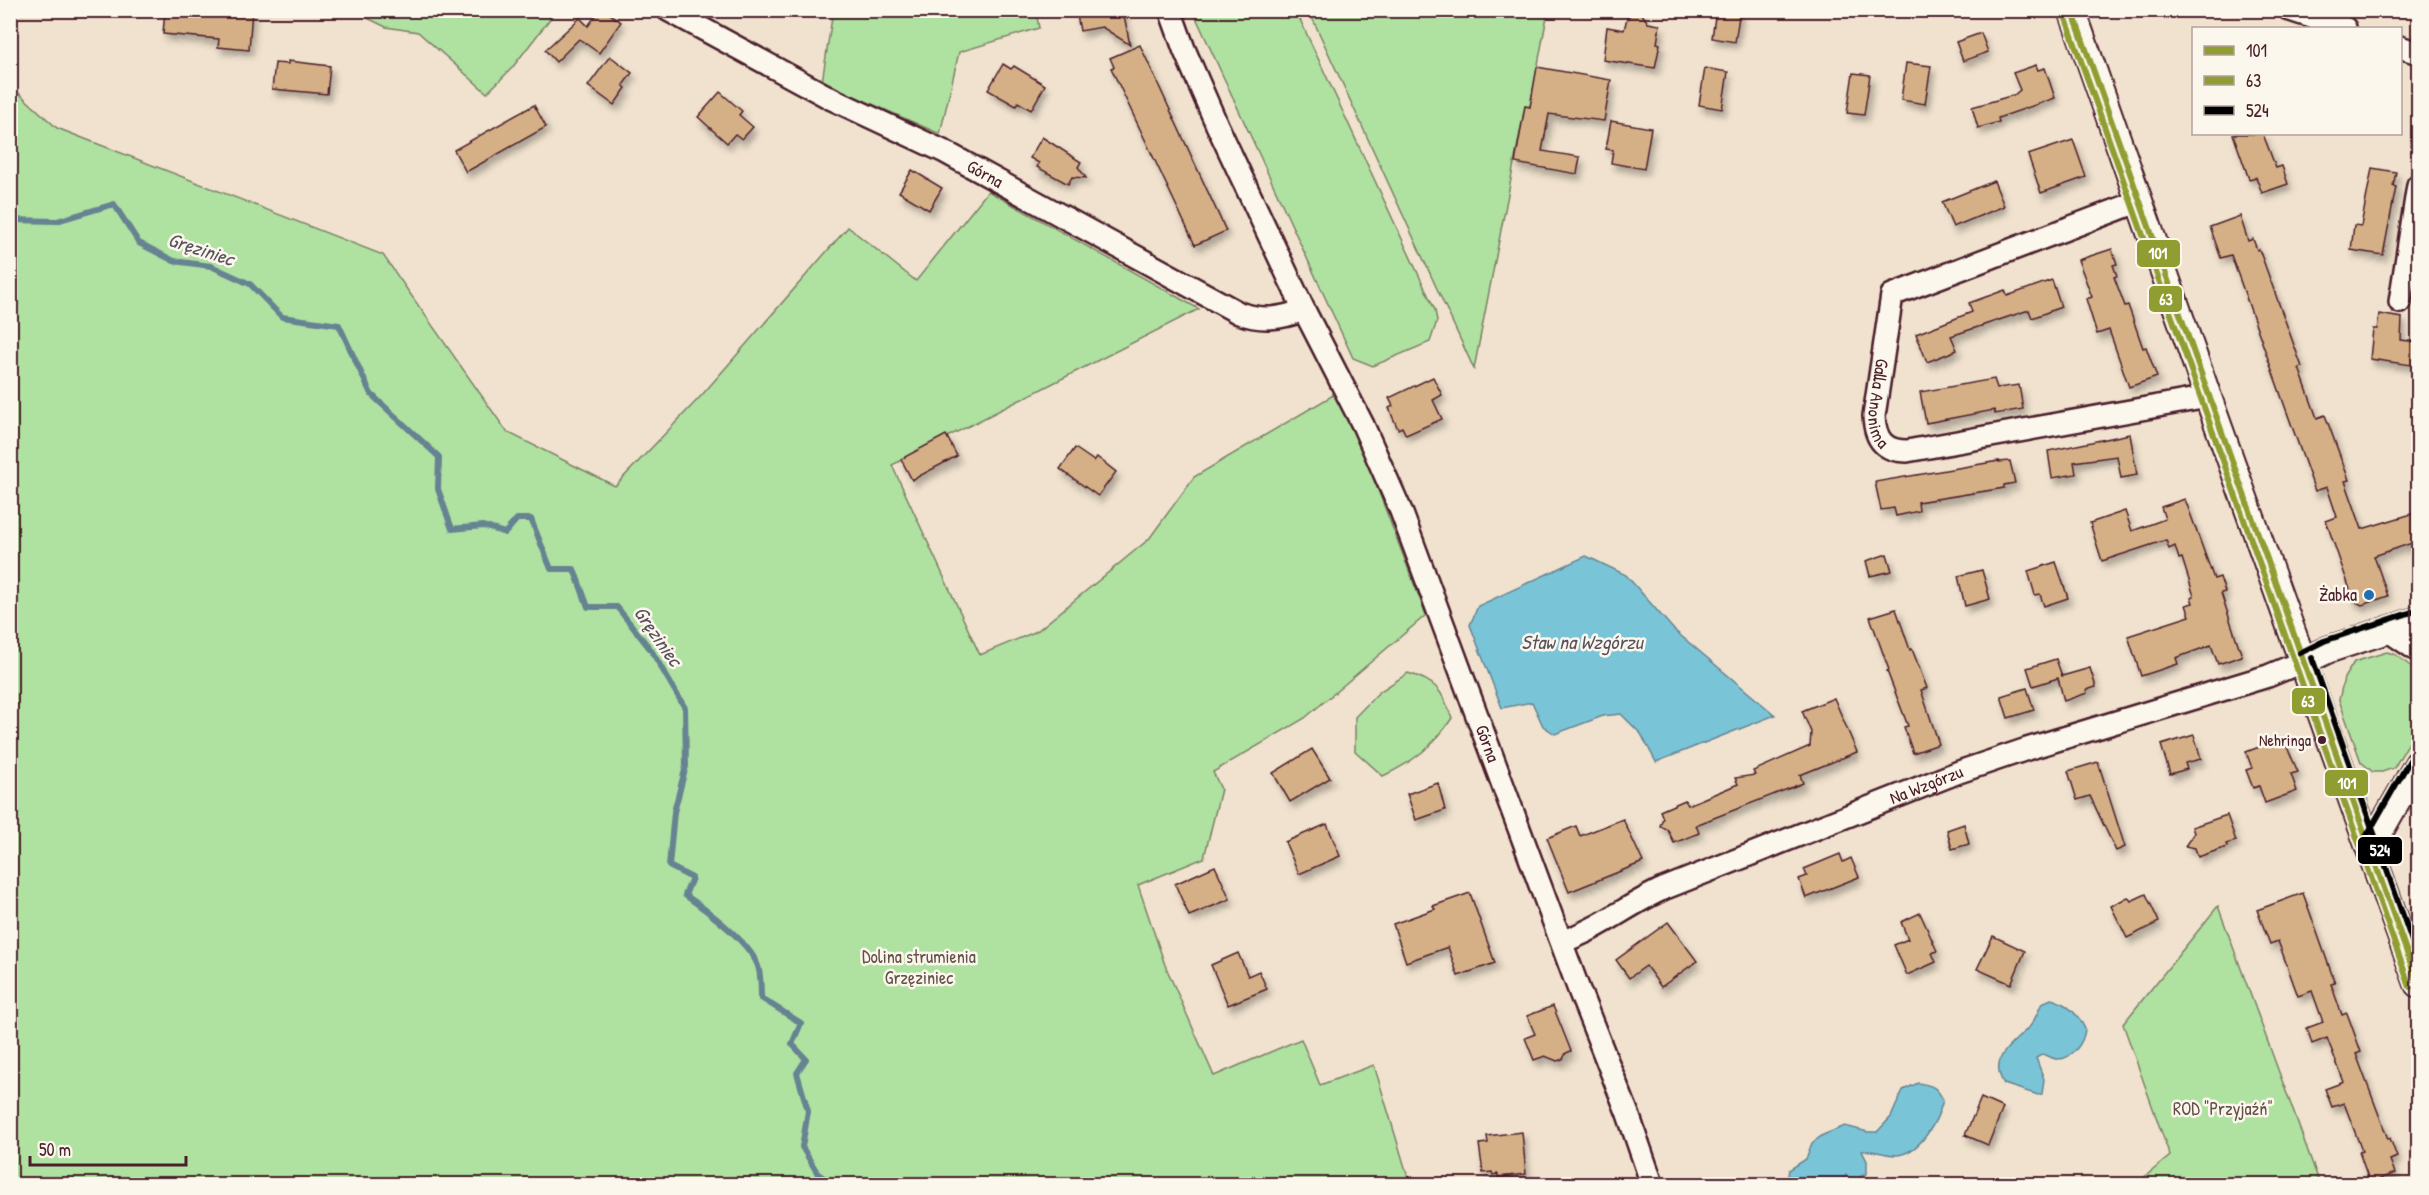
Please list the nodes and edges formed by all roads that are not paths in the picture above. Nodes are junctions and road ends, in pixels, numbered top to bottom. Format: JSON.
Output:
{"nodes":[{"id":1,"x":668,"y":10,"type":"edge"},
{"id":2,"x":1170,"y":10,"type":"edge"},
{"id":3,"x":2072,"y":10,"type":"edge"},
{"id":4,"x":2290,"y":10,"type":"edge"},
{"id":5,"x":2342,"y":27,"type":"edge"},
{"id":6,"x":2402,"y":48,"type":"edge"},
{"id":7,"x":2418,"y":53,"type":"edge"},
{"id":8,"x":2418,"y":185,"type":"edge"},
{"id":9,"x":2140,"y":201,"type":"junction"},
{"id":10,"x":2400,"y":302,"type":"dead end"},
{"id":11,"x":1304,"y":310,"type":"junction"},
{"id":12,"x":2208,"y":397,"type":"junction"},
{"id":13,"x":2418,"y":620,"type":"edge"},
{"id":14,"x":2387,"y":630,"type":"junction"},
{"id":15,"x":2418,"y":651,"type":"edge"},
{"id":16,"x":2304,"y":661,"type":"junction"},
{"id":17,"x":2418,"y":764,"type":"edge"},
{"id":18,"x":2370,"y":848,"type":"junction"},
{"id":19,"x":1563,"y":941,"type":"junction"},
{"id":20,"x":2418,"y":984,"type":"edge"},
{"id":21,"x":1652,"y":1185,"type":"edge"}],
"edges":[{"from":1,"to":11,"type":"street","name":"Górna"},
{"from":2,"to":11,"type":"street","name":"Górna"},
{"from":3,"to":9,"type":"street"},
{"from":4,"to":5,"type":"street"},
{"from":6,"to":7,"type":"street"},
{"from":8,"to":10,"type":"street"},
{"from":9,"to":12,"type":"street"},
{"from":9,"to":12,"type":"street","name":"Galla Anonima"},
{"from":11,"to":19,"type":"street","name":"Górna"},
{"from":12,"to":16,"type":"street"},
{"from":13,"to":14,"type":"street"},
{"from":14,"to":15,"type":"street"},
{"from":14,"to":16,"type":"street"},
{"from":16,"to":18,"type":"street"},
{"from":16,"to":19,"type":"street","name":"Na Wzgórzu"},
{"from":17,"to":18,"type":"street"},
{"from":18,"to":20,"type":"street"},
{"from":19,"to":21,"type":"street","name":"Górna"}]}
